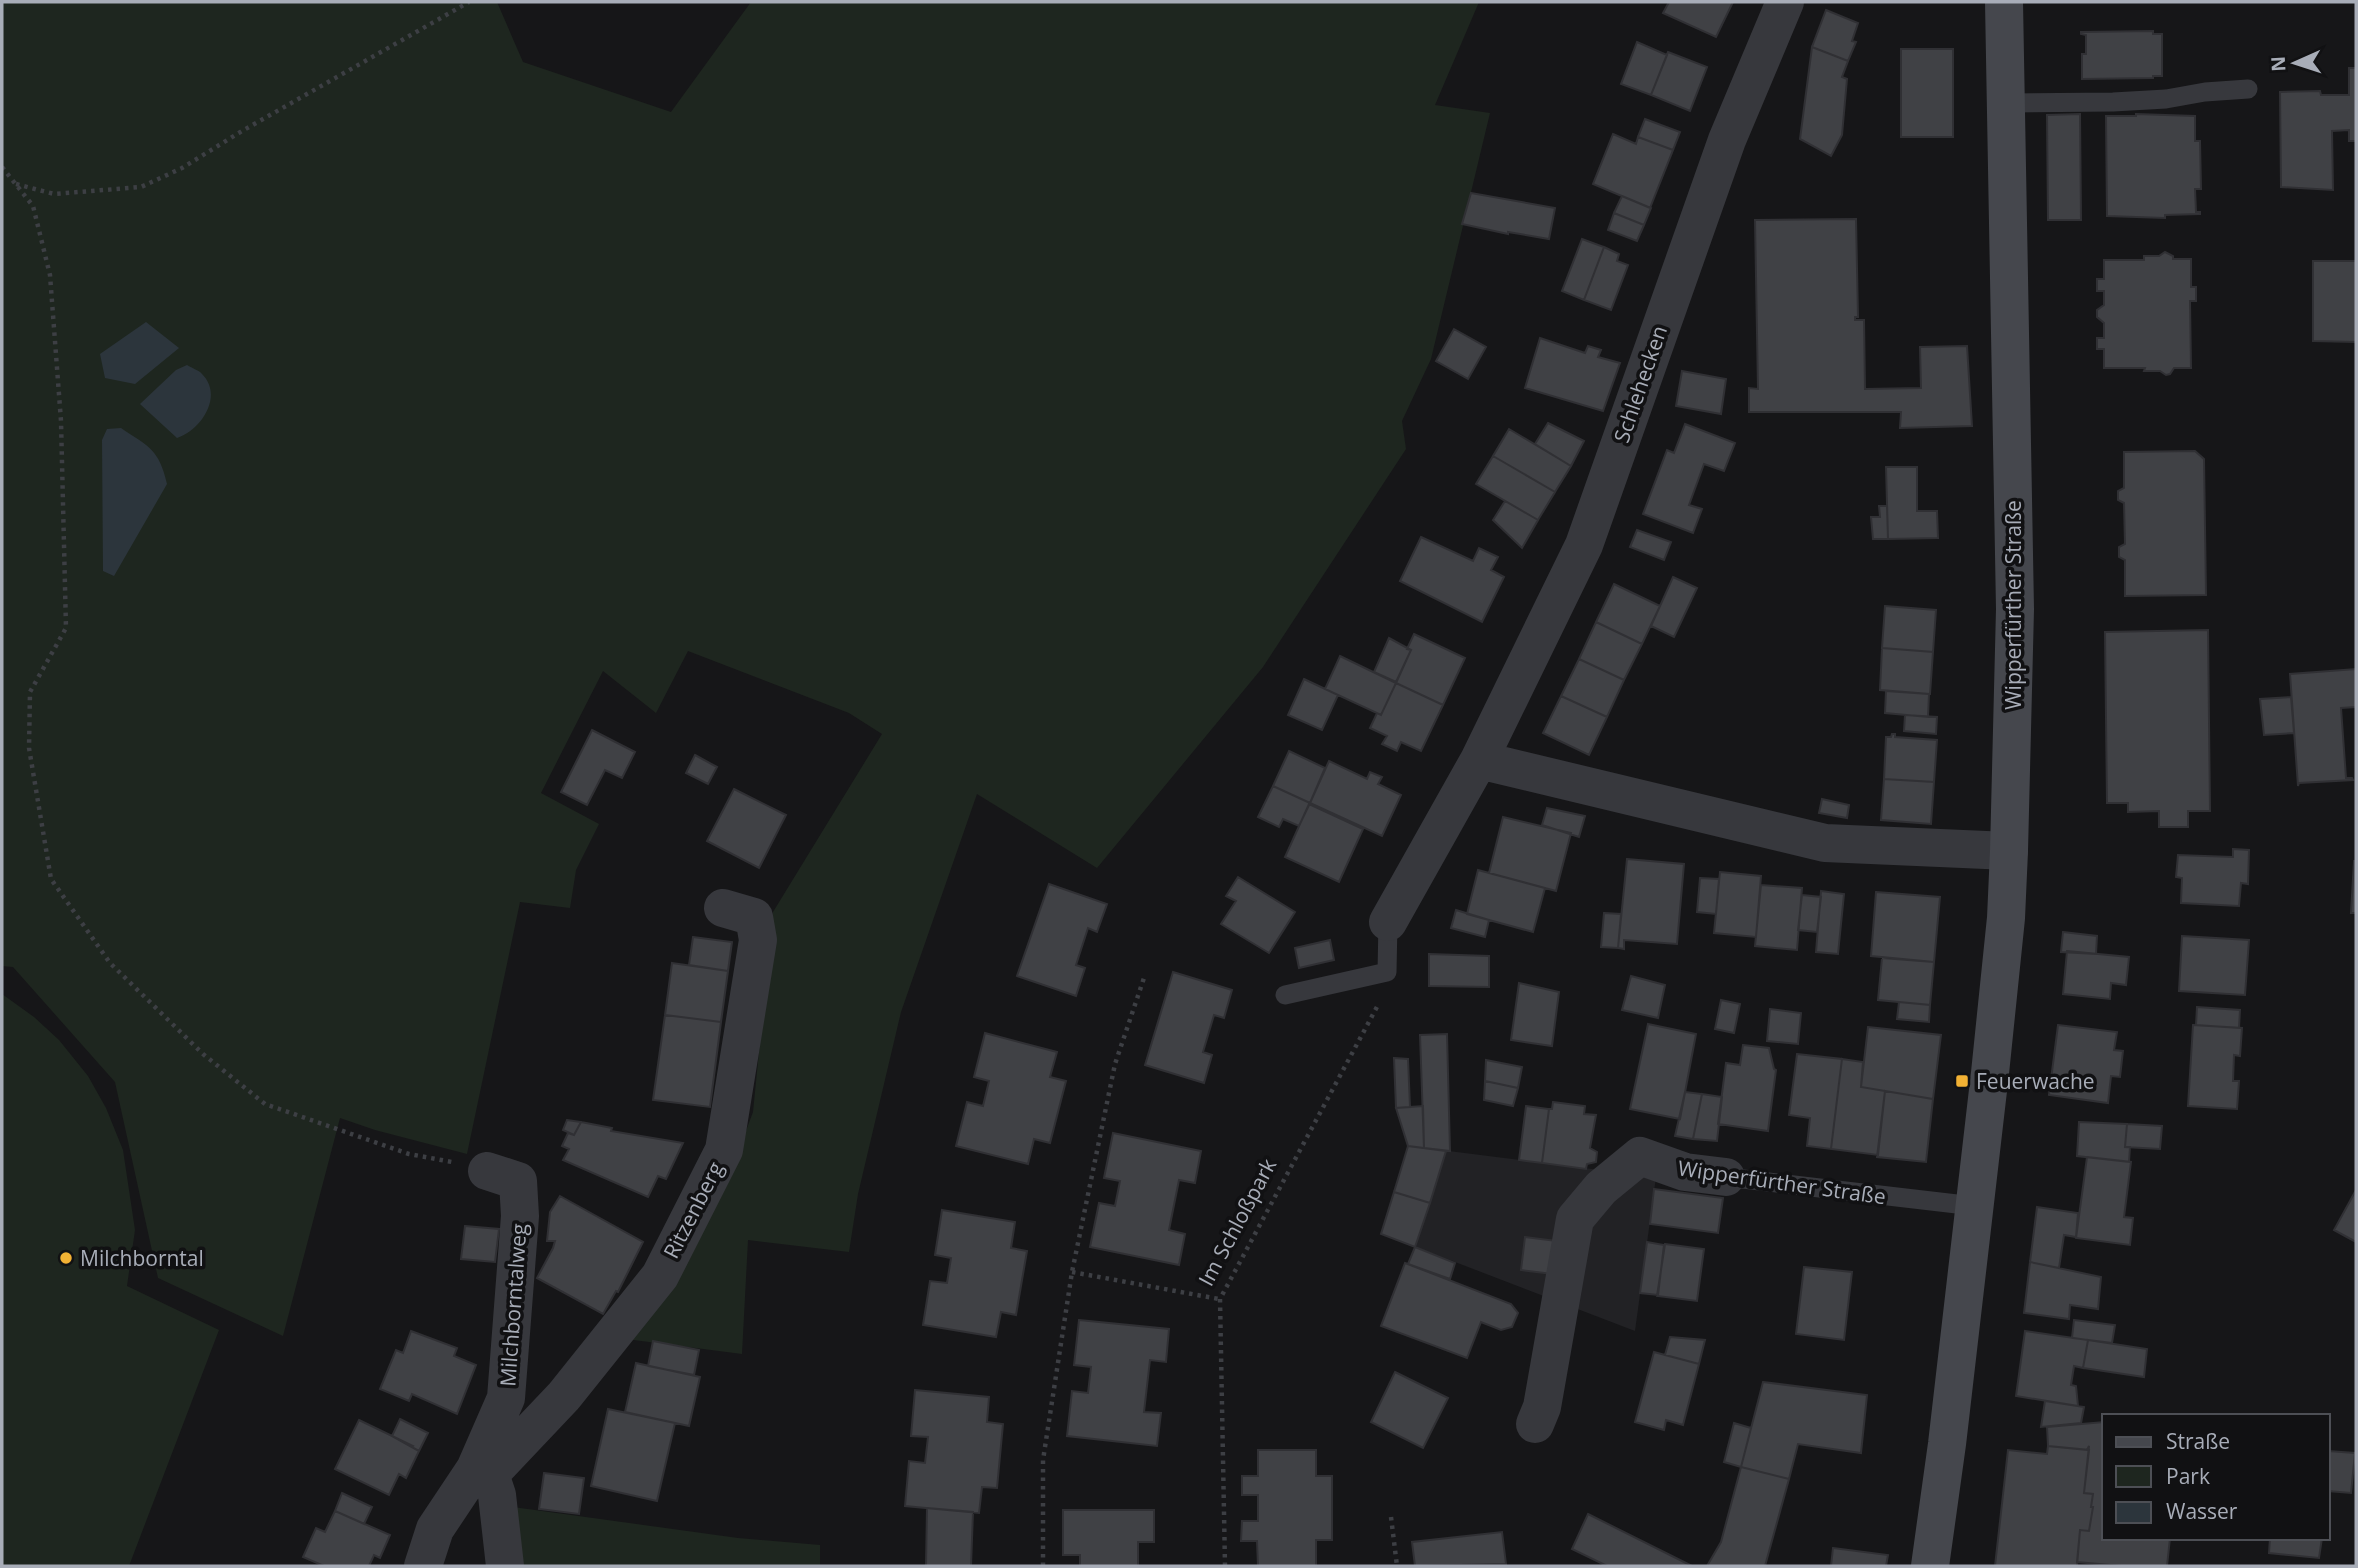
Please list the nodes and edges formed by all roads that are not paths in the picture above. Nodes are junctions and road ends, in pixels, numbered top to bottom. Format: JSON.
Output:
{"nodes":[{"id":1,"x":1785,"y":2,"type":"edge"},
{"id":2,"x":2004,"y":2,"type":"edge"},
{"id":3,"x":2248,"y":89,"type":"dead end"},
{"id":4,"x":2006,"y":103,"type":"junction"},
{"id":5,"x":1479,"y":760,"type":"junction"},
{"id":6,"x":2009,"y":851,"type":"junction"},
{"id":7,"x":723,"y":908,"type":"dead end"},
{"id":8,"x":1388,"y":922,"type":"joint"},
{"id":9,"x":1285,"y":995,"type":"dead end"},
{"id":10,"x":487,"y":1171,"type":"road end"},
{"id":11,"x":1726,"y":1177,"type":"joint"},
{"id":12,"x":1975,"y":1206,"type":"junction"},
{"id":13,"x":1535,"y":1424,"type":"dead end"},
{"id":14,"x":483,"y":1471,"type":"junction"},
{"id":15,"x":423,"y":1566,"type":"edge"},
{"id":16,"x":505,"y":1566,"type":"edge"},
{"id":17,"x":1930,"y":1566,"type":"edge"}],
"edges":[{"from":1,"to":5,"type":"street","name":"Schlehecken"},
{"from":2,"to":4,"type":"main road","name":"Wipperfürther Straße"},
{"from":3,"to":4,"type":"lane"},
{"from":4,"to":6,"type":"main road","name":"Wipperfürther Straße"},
{"from":5,"to":6,"type":"street"},
{"from":5,"to":8,"type":"street","name":"Schlehecken"},
{"from":6,"to":12,"type":"main road","name":"Wipperfürther Straße"},
{"from":7,"to":14,"type":"street","name":"Ritzenberg"},
{"from":8,"to":9,"type":"lane"},
{"from":10,"to":14,"type":"street","name":"Milchborntalweg"},
{"from":11,"to":12,"type":"lane","name":"Wipperfürther Straße"},
{"from":11,"to":13,"type":"street","name":"Wipperfürther Straße"},
{"from":12,"to":17,"type":"main road","name":"Wipperfürther Straße"},
{"from":14,"to":15,"type":"street","name":"Milchborntalweg"},
{"from":14,"to":16,"type":"street"}]}
